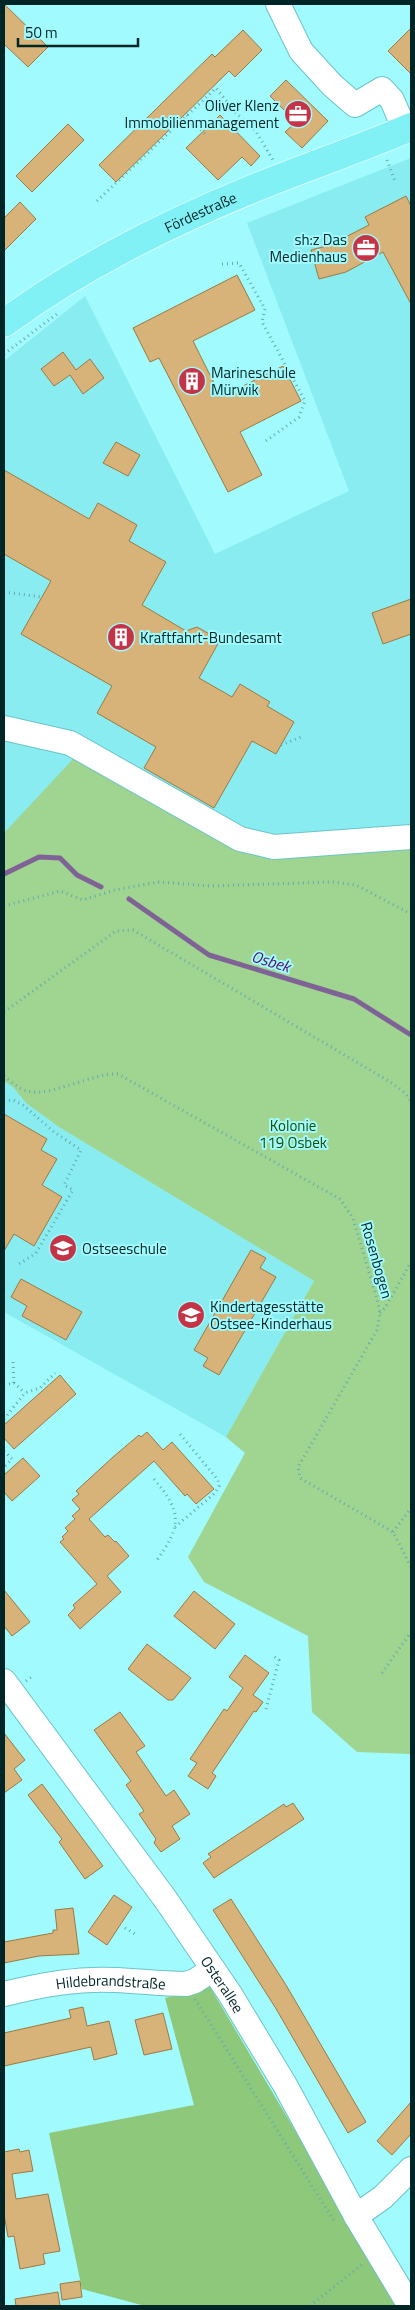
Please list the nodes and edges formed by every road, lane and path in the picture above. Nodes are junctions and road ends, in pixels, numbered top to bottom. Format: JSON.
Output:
{"nodes":[{"id":1,"x":278,"y":4,"type":"edge"},
{"id":2,"x":187,"y":115,"type":"junction"},
{"id":3,"x":408,"y":128,"type":"edge"},
{"id":4,"x":205,"y":134,"type":"dead end"},
{"id":5,"x":386,"y":157,"type":"dead end"},
{"id":6,"x":284,"y":177,"type":"junction"},
{"id":7,"x":395,"y":181,"type":"dead end"},
{"id":8,"x":97,"y":201,"type":"dead end"},
{"id":9,"x":222,"y":264,"type":"dead end"},
{"id":10,"x":65,"y":309,"type":"dead end"},
{"id":11,"x":4,"y":323,"type":"edge"},
{"id":12,"x":4,"y":354,"type":"edge"},
{"id":13,"x":263,"y":442,"type":"dead end"},
{"id":14,"x":4,"y":592,"type":"edge"},
{"id":15,"x":42,"y":597,"type":"dead end"},
{"id":16,"x":4,"y":728,"type":"edge"},
{"id":17,"x":301,"y":737,"type":"dead end"},
{"id":18,"x":281,"y":745,"type":"dead end"},
{"id":19,"x":411,"y":837,"type":"edge"},
{"id":20,"x":4,"y":906,"type":"edge"},
{"id":21,"x":411,"y":914,"type":"edge"},
{"id":22,"x":4,"y":1012,"type":"edge"},
{"id":23,"x":4,"y":1076,"type":"edge"},
{"id":24,"x":4,"y":1101,"type":"edge"},
{"id":25,"x":411,"y":1101,"type":"edge"},
{"id":26,"x":411,"y":1262,"type":"edge"},
{"id":27,"x":16,"y":1266,"type":"dead end"},
{"id":28,"x":380,"y":1313,"type":"junction"},
{"id":29,"x":13,"y":1362,"type":"dead end"},
{"id":30,"x":56,"y":1373,"type":"dead end"},
{"id":31,"x":14,"y":1383,"type":"junction"},
{"id":32,"x":4,"y":1385,"type":"edge"},
{"id":33,"x":25,"y":1393,"type":"junction"},
{"id":34,"x":4,"y":1419,"type":"edge"},
{"id":35,"x":180,"y":1434,"type":"dead end"},
{"id":36,"x":4,"y":1451,"type":"edge"},
{"id":37,"x":4,"y":1467,"type":"edge"},
{"id":38,"x":154,"y":1480,"type":"dead end"},
{"id":39,"x":411,"y":1508,"type":"edge"},
{"id":40,"x":175,"y":1527,"type":"junction"},
{"id":41,"x":393,"y":1532,"type":"junction"},
{"id":42,"x":157,"y":1560,"type":"dead end"},
{"id":43,"x":411,"y":1567,"type":"edge"},
{"id":44,"x":411,"y":1632,"type":"edge"},
{"id":45,"x":273,"y":1656,"type":"dead end"},
{"id":46,"x":382,"y":1673,"type":"dead end"},
{"id":47,"x":4,"y":1682,"type":"edge"},
{"id":48,"x":266,"y":1709,"type":"dead end"},
{"id":49,"x":125,"y":1928,"type":"dead end"},
{"id":50,"x":135,"y":1934,"type":"dead end"},
{"id":51,"x":213,"y":1969,"type":"junction"},
{"id":52,"x":186,"y":1984,"type":"junction"},
{"id":53,"x":4,"y":1994,"type":"edge"},
{"id":54,"x":411,"y":2169,"type":"edge"},
{"id":55,"x":346,"y":2219,"type":"junction"},
{"id":56,"x":369,"y":2263,"type":"junction"},
{"id":57,"x":310,"y":2306,"type":"edge"},
{"id":58,"x":410,"y":2306,"type":"edge"}],
"edges":[{"from":1,"to":3,"type":"street"},
{"from":2,"to":4,"type":"path"},
{"from":2,"to":6,"type":"path"},
{"from":2,"to":8,"type":"path"},
{"from":3,"to":6,"type":"main road","name":"Fördestraße"},
{"from":5,"to":7,"type":"path"},
{"from":6,"to":11,"type":"main road","name":"Fördestraße"},
{"from":9,"to":13,"type":"path"},
{"from":10,"to":12,"type":"path"},
{"from":14,"to":15,"type":"path"},
{"from":16,"to":19,"type":"street"},
{"from":17,"to":18,"type":"path"},
{"from":20,"to":21,"type":"path"},
{"from":22,"to":25,"type":"path"},
{"from":23,"to":28,"type":"path","name":"Rosenbogen"},
{"from":24,"to":27,"type":"path"},
{"from":26,"to":28,"type":"path"},
{"from":28,"to":41,"type":"path","name":"Rosenbogen"},
{"from":29,"to":31,"type":"path"},
{"from":30,"to":33,"type":"path"},
{"from":31,"to":32,"type":"path"},
{"from":31,"to":33,"type":"path"},
{"from":33,"to":34,"type":"path"},
{"from":35,"to":40,"type":"path"},
{"from":36,"to":37,"type":"path"},
{"from":38,"to":40,"type":"path"},
{"from":39,"to":41,"type":"path"},
{"from":40,"to":42,"type":"path"},
{"from":41,"to":43,"type":"path"},
{"from":44,"to":46,"type":"path"},
{"from":45,"to":48,"type":"path"},
{"from":47,"to":51,"type":"street","name":"Osterallee"},
{"from":49,"to":50,"type":"path"},
{"from":51,"to":52,"type":"street","name":"Hildebrandstraße"},
{"from":51,"to":55,"type":"street","name":"Osterallee"},
{"from":52,"to":53,"type":"street","name":"Hildebrandstraße"},
{"from":52,"to":55,"type":"path"},
{"from":54,"to":55,"type":"street"},
{"from":55,"to":56,"type":"street","name":"Osterallee"},
{"from":56,"to":57,"type":"path"},
{"from":56,"to":58,"type":"street","name":"Osterallee"}]}
